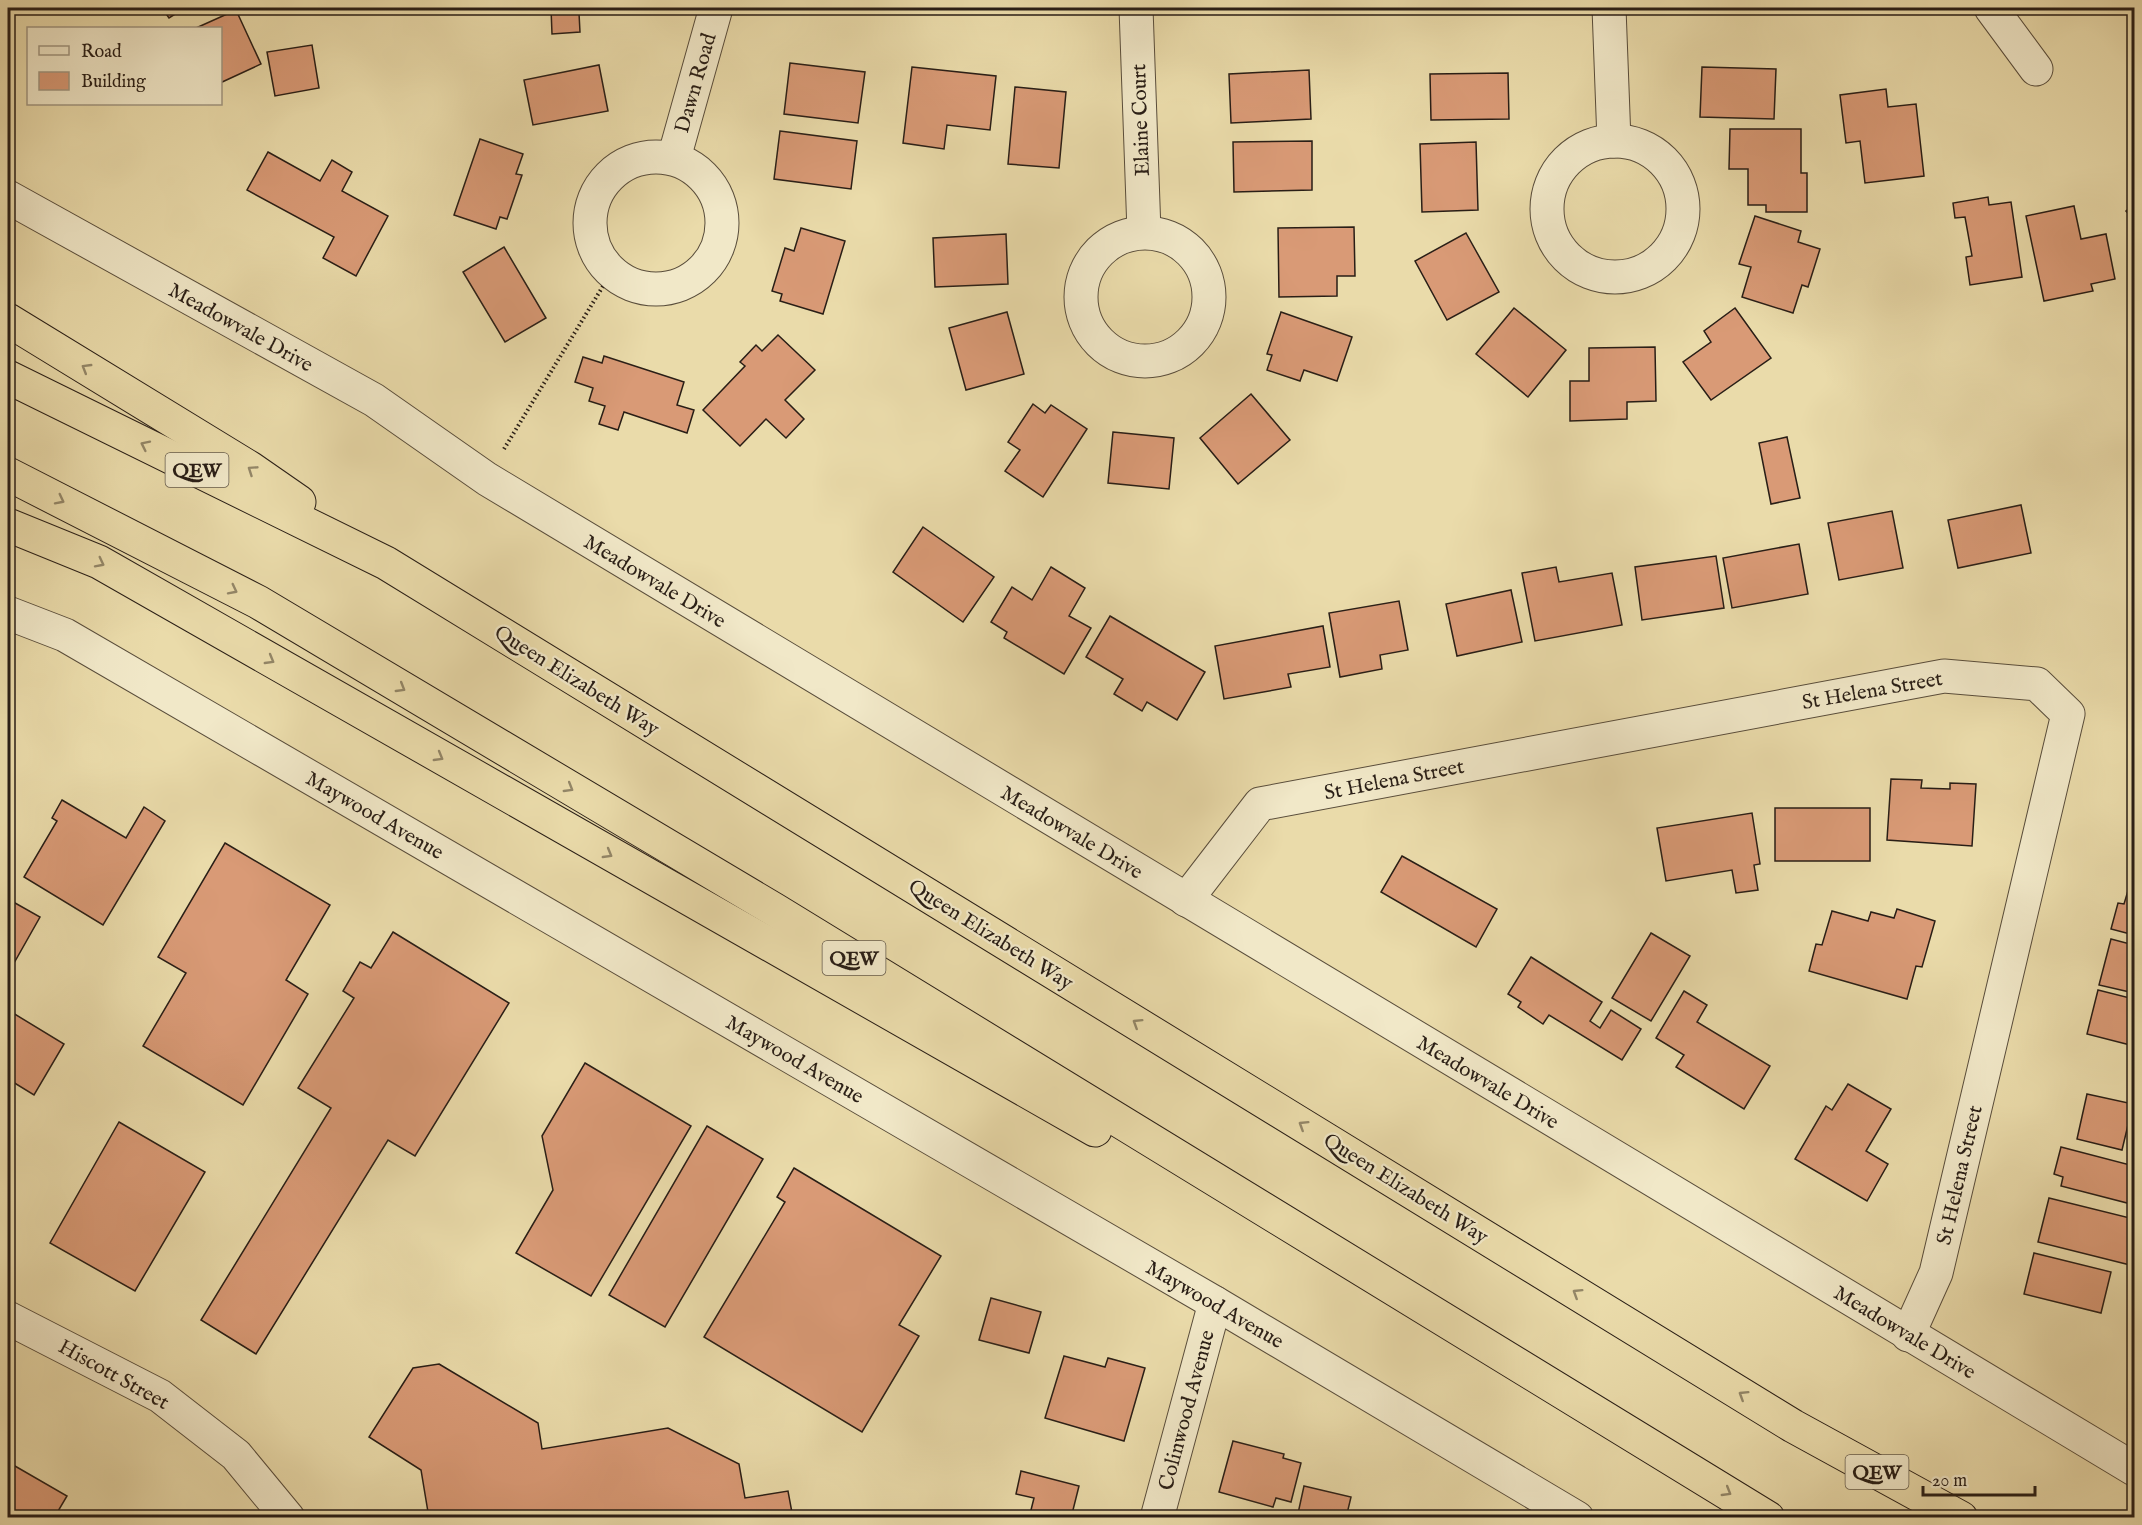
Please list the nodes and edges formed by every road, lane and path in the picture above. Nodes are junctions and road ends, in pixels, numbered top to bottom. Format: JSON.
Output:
{"nodes":[{"id":1,"x":716,"y":8,"type":"edge"},
{"id":2,"x":1136,"y":8,"type":"edge"},
{"id":3,"x":1609,"y":8,"type":"edge"},
{"id":4,"x":1991,"y":8,"type":"edge"},
{"id":5,"x":2036,"y":69,"type":"dead end"},
{"id":6,"x":1614,"y":141,"type":"junction"},
{"id":7,"x":674,"y":158,"type":"junction"},
{"id":8,"x":8,"y":197,"type":"edge"},
{"id":9,"x":1144,"y":232,"type":"dead end"},
{"id":10,"x":612,"y":273,"type":"junction"},
{"id":11,"x":8,"y":320,"type":"edge"},
{"id":12,"x":8,"y":377,"type":"edge"},
{"id":13,"x":8,"y":474,"type":"edge"},
{"id":14,"x":487,"y":479,"type":"junction"},
{"id":15,"x":8,"y":525,"type":"edge"},
{"id":16,"x":386,"y":563,"type":"junction"},
{"id":17,"x":8,"y":613,"type":"edge"},
{"id":18,"x":1186,"y":900,"type":"junction"},
{"id":19,"x":1215,"y":1303,"type":"junction"},
{"id":20,"x":8,"y":1318,"type":"edge"},
{"id":21,"x":1908,"y":1335,"type":"junction"},
{"id":22,"x":1685,"y":1467,"type":"junction"},
{"id":23,"x":2134,"y":1469,"type":"edge"},
{"id":24,"x":288,"y":1518,"type":"edge"},
{"id":25,"x":1157,"y":1518,"type":"edge"},
{"id":26,"x":1577,"y":1518,"type":"edge"},
{"id":27,"x":1768,"y":1518,"type":"edge"},
{"id":28,"x":1961,"y":1518,"type":"edge"}],
"edges":[{"from":1,"to":7,"type":"street","name":"Dawn Road"},
{"from":2,"to":9,"type":"street","name":"Elaine Court"},
{"from":3,"to":6,"type":"street"},
{"from":4,"to":5,"type":"street"},
{"from":6,"to":6,"type":"street"},
{"from":7,"to":10,"type":"street","name":"Dawn Road"},
{"from":7,"to":10,"type":"street","name":"Dawn Road"},
{"from":8,"to":14,"type":"street","name":"Meadowvale Drive"},
{"from":10,"to":14,"type":"path"},
{"from":16,"to":11,"type":"highway","one_way":true},
{"from":16,"to":12,"type":"highway","name":"Queen Elizabeth Way","number":"QEW","one_way":true},
{"from":13,"to":22,"type":"highway","number":"QEW","one_way":true},
{"from":14,"to":18,"type":"street","name":"Meadowvale Drive"},
{"from":15,"to":22,"type":"highway","one_way":true},
{"from":28,"to":16,"type":"highway","name":"Queen Elizabeth Way","number":"QEW","one_way":true},
{"from":17,"to":19,"type":"street","name":"Maywood Avenue"},
{"from":18,"to":21,"type":"street","name":"Meadowvale Drive"},
{"from":18,"to":21,"type":"street","name":"St Helena Street"},
{"from":19,"to":25,"type":"street","name":"Colinwood Avenue"},
{"from":19,"to":26,"type":"street","name":"Maywood Avenue"},
{"from":20,"to":24,"type":"street","name":"Hiscott Street"},
{"from":21,"to":23,"type":"street","name":"Meadowvale Drive"},
{"from":22,"to":27,"type":"highway","number":"QEW","one_way":true}]}
